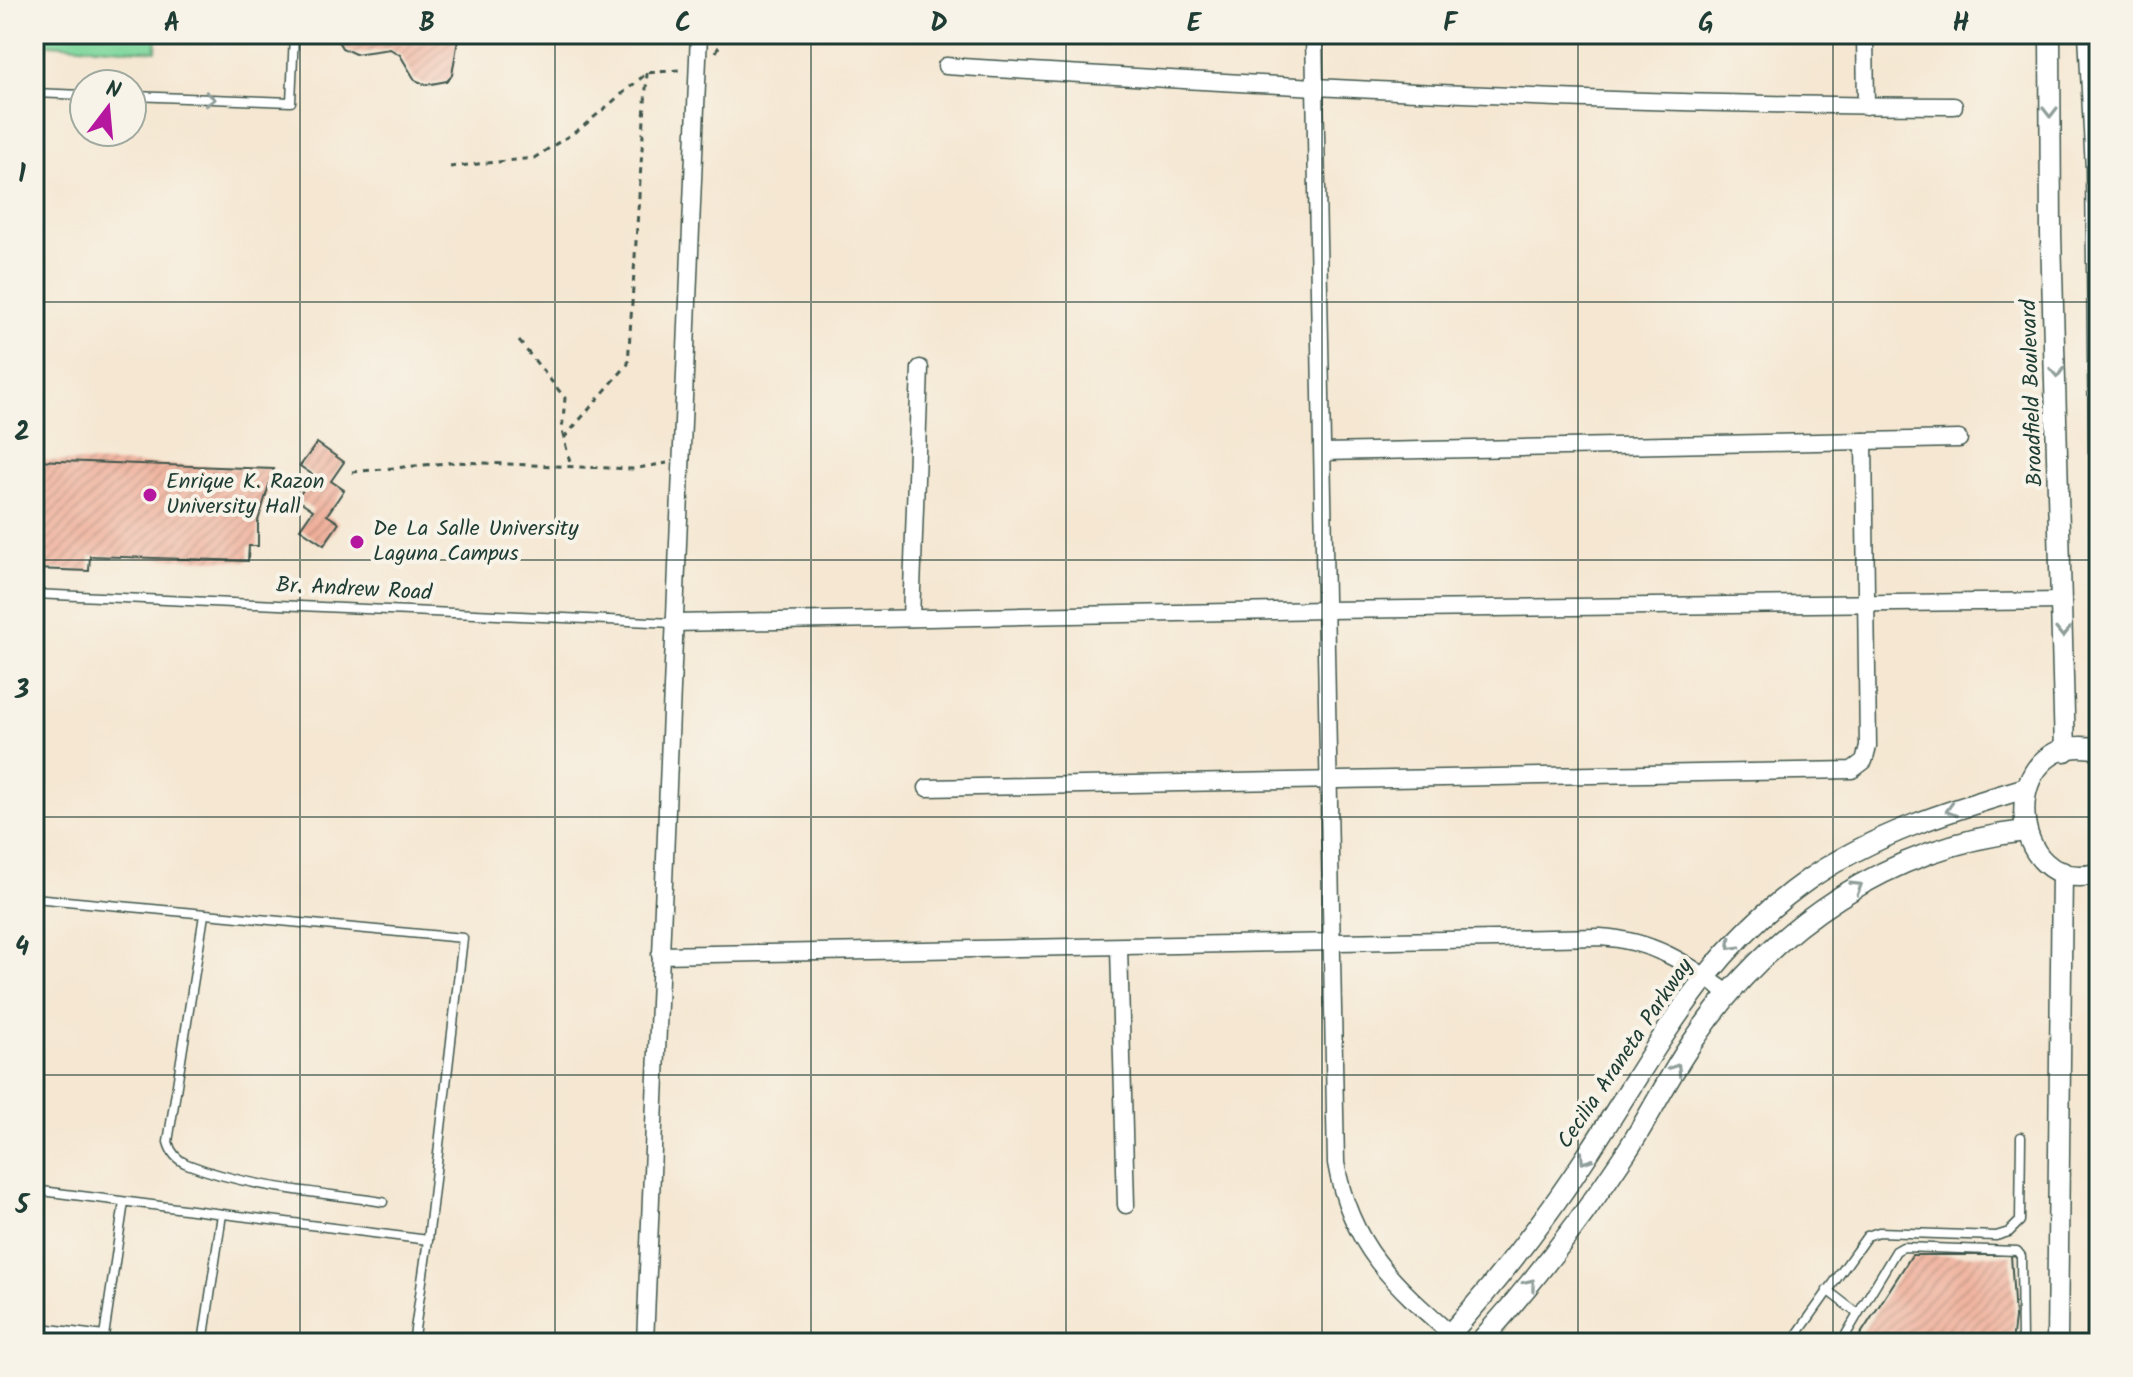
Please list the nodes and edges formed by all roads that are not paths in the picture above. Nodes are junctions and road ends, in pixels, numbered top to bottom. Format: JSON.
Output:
{"nodes":[{"id":1,"x":294,"y":34,"type":"edge"},
{"id":2,"x":699,"y":34,"type":"edge"},
{"id":3,"x":1314,"y":34,"type":"edge"},
{"id":4,"x":1865,"y":34,"type":"edge"},
{"id":5,"x":2050,"y":34,"type":"edge"},
{"id":6,"x":2089,"y":34,"type":"edge"},
{"id":7,"x":946,"y":66,"type":"dead end"},
{"id":8,"x":1315,"y":88,"type":"junction"},
{"id":9,"x":34,"y":93,"type":"edge"},
{"id":10,"x":68,"y":94,"type":"edge"},
{"id":11,"x":148,"y":97,"type":"edge"},
{"id":12,"x":1866,"y":106,"type":"junction"},
{"id":13,"x":1954,"y":106,"type":"dead end"},
{"id":14,"x":920,"y":368,"type":"dead end"},
{"id":15,"x":1959,"y":439,"type":"dead end"},
{"id":16,"x":1864,"y":441,"type":"junction"},
{"id":17,"x":2099,"y":451,"type":"edge"},
{"id":18,"x":1323,"y":452,"type":"junction"},
{"id":19,"x":34,"y":594,"type":"edge"},
{"id":20,"x":2063,"y":601,"type":"junction"},
{"id":21,"x":1866,"y":606,"type":"junction"},
{"id":22,"x":1326,"y":610,"type":"junction"},
{"id":23,"x":911,"y":618,"type":"junction"},
{"id":24,"x":673,"y":623,"type":"junction"},
{"id":25,"x":2099,"y":749,"type":"edge"},
{"id":26,"x":2065,"y":751,"type":"junction"},
{"id":27,"x":1330,"y":780,"type":"junction"},
{"id":28,"x":927,"y":788,"type":"dead end"},
{"id":29,"x":2026,"y":788,"type":"junction"},
{"id":30,"x":2025,"y":831,"type":"junction"},
{"id":31,"x":2062,"y":872,"type":"junction"},
{"id":32,"x":2099,"y":873,"type":"edge"},
{"id":33,"x":34,"y":898,"type":"edge"},
{"id":34,"x":204,"y":915,"type":"junction"},
{"id":35,"x":1333,"y":943,"type":"junction"},
{"id":36,"x":1119,"y":947,"type":"junction"},
{"id":37,"x":660,"y":955,"type":"junction"},
{"id":38,"x":1704,"y":976,"type":"junction"},
{"id":39,"x":1728,"y":993,"type":"junction"},
{"id":40,"x":2021,"y":1137,"type":"dead end"},
{"id":41,"x":34,"y":1190,"type":"edge"},
{"id":42,"x":124,"y":1202,"type":"junction"},
{"id":43,"x":383,"y":1202,"type":"dead end"},
{"id":44,"x":1126,"y":1205,"type":"dead end"},
{"id":45,"x":222,"y":1214,"type":"junction"},
{"id":46,"x":428,"y":1240,"type":"junction"},
{"id":47,"x":1827,"y":1290,"type":"junction"},
{"id":48,"x":1858,"y":1314,"type":"junction"},
{"id":49,"x":34,"y":1327,"type":"edge"},
{"id":50,"x":104,"y":1340,"type":"edge"},
{"id":51,"x":1451,"y":1340,"type":"edge"},
{"id":52,"x":203,"y":1343,"type":"edge"},
{"id":53,"x":413,"y":1343,"type":"edge"},
{"id":54,"x":645,"y":1343,"type":"edge"},
{"id":55,"x":1479,"y":1343,"type":"edge"},
{"id":56,"x":1791,"y":1343,"type":"edge"},
{"id":57,"x":1841,"y":1343,"type":"edge"},
{"id":58,"x":2022,"y":1343,"type":"edge"},
{"id":59,"x":2057,"y":1343,"type":"edge"}],
"edges":[{"from":11,"to":1,"type":"lane","one_way":true},
{"from":2,"to":24,"type":"street"},
{"from":3,"to":8,"type":"street"},
{"from":4,"to":12,"type":"street"},
{"from":5,"to":20,"type":"street","name":"Broadfield Boulevard","one_way":true},
{"from":6,"to":17,"type":"street"},
{"from":7,"to":8,"type":"street"},
{"from":8,"to":12,"type":"street"},
{"from":8,"to":18,"type":"street"},
{"from":9,"to":10,"type":"lane"},
{"from":12,"to":13,"type":"street"},
{"from":14,"to":23,"type":"street"},
{"from":15,"to":16,"type":"street"},
{"from":16,"to":18,"type":"street"},
{"from":16,"to":21,"type":"street"},
{"from":18,"to":22,"type":"street"},
{"from":19,"to":24,"type":"lane","name":"Br. Andrew Road"},
{"from":20,"to":21,"type":"street"},
{"from":20,"to":26,"type":"street","name":"Broadfield Boulevard","one_way":true},
{"from":21,"to":22,"type":"street"},
{"from":21,"to":27,"type":"street"},
{"from":22,"to":23,"type":"street"},
{"from":22,"to":27,"type":"street"},
{"from":23,"to":24,"type":"street"},
{"from":24,"to":37,"type":"street"},
{"from":25,"to":26,"type":"street"},
{"from":26,"to":29,"type":"street"},
{"from":27,"to":28,"type":"street"},
{"from":27,"to":35,"type":"street"},
{"from":29,"to":30,"type":"street"},
{"from":29,"to":38,"type":"street","name":"Cecilia Araneta Parkway","one_way":true},
{"from":30,"to":31,"type":"street"},
{"from":39,"to":30,"type":"street","one_way":true},
{"from":31,"to":32,"type":"street"},
{"from":31,"to":59,"type":"street"},
{"from":33,"to":34,"type":"lane"},
{"from":34,"to":43,"type":"lane"},
{"from":34,"to":46,"type":"lane"},
{"from":35,"to":36,"type":"street"},
{"from":35,"to":38,"type":"street"},
{"from":35,"to":51,"type":"street"},
{"from":36,"to":37,"type":"street"},
{"from":36,"to":44,"type":"street"},
{"from":37,"to":54,"type":"street"},
{"from":38,"to":39,"type":"street"},
{"from":38,"to":51,"type":"street","name":"Cecilia Araneta Parkway","one_way":true},
{"from":55,"to":39,"type":"street","one_way":true},
{"from":40,"to":47,"type":"lane"},
{"from":41,"to":42,"type":"lane"},
{"from":42,"to":45,"type":"lane"},
{"from":42,"to":50,"type":"lane"},
{"from":45,"to":46,"type":"lane"},
{"from":45,"to":52,"type":"lane"},
{"from":46,"to":53,"type":"lane"},
{"from":47,"to":48,"type":"lane"},
{"from":47,"to":56,"type":"lane"},
{"from":48,"to":57,"type":"lane"},
{"from":48,"to":58,"type":"lane"},
{"from":49,"to":50,"type":"lane"}]}
